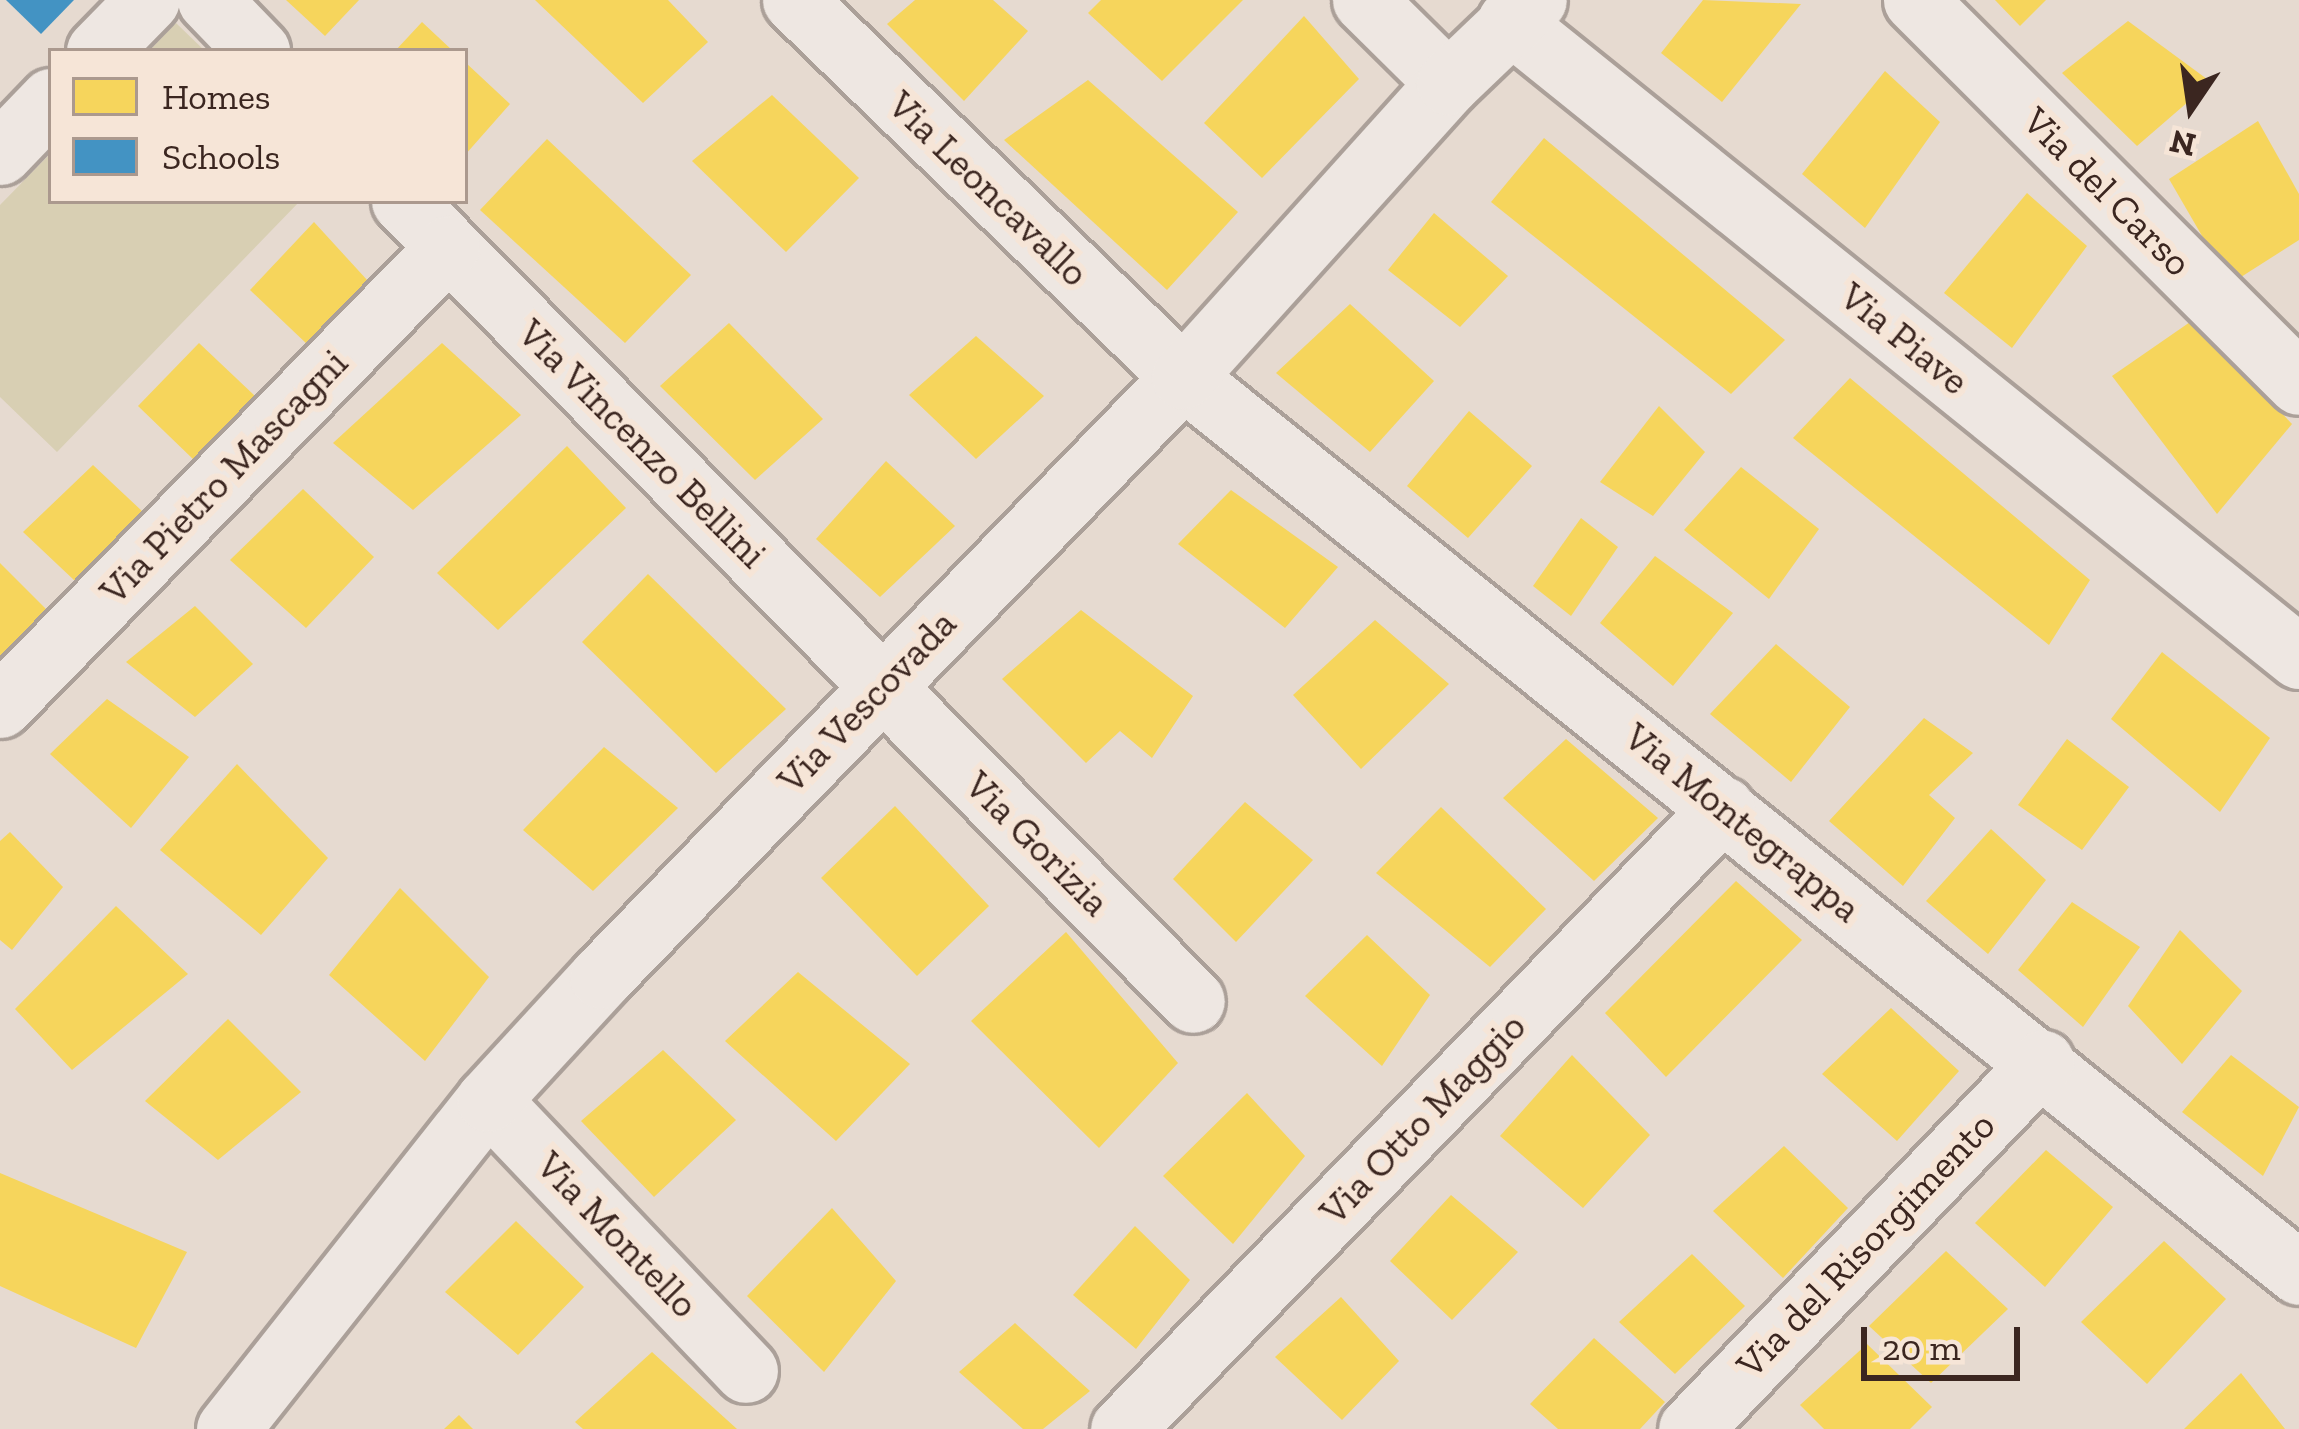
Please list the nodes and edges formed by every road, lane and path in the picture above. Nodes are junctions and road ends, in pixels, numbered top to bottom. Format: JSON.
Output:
{"nodes":[{"id":1,"x":148,"y":0,"type":"edge"},
{"id":2,"x":209,"y":0,"type":"edge"},
{"id":3,"x":794,"y":0,"type":"edge"},
{"id":4,"x":1364,"y":0,"type":"edge"},
{"id":5,"x":1915,"y":0,"type":"edge"},
{"id":6,"x":1522,"y":11,"type":"edge"},
{"id":7,"x":101,"y":48,"type":"edge"},
{"id":8,"x":255,"y":48,"type":"edge"},
{"id":9,"x":1448,"y":83,"type":"junction"},
{"id":10,"x":48,"y":103,"type":"edge"},
{"id":11,"x":0,"y":153,"type":"edge"},
{"id":12,"x":406,"y":204,"type":"edge"},
{"id":13,"x":448,"y":248,"type":"junction"},
{"id":14,"x":1183,"y":377,"type":"junction"},
{"id":15,"x":2299,"y":383,"type":"edge"},
{"id":16,"x":2299,"y":657,"type":"edge"},
{"id":17,"x":881,"y":686,"type":"junction"},
{"id":18,"x":0,"y":706,"type":"edge"},
{"id":19,"x":1723,"y":808,"type":"junction"},
{"id":20,"x":1193,"y":1001,"type":"dead end"},
{"id":21,"x":2042,"y":1062,"type":"junction"},
{"id":22,"x":488,"y":1100,"type":"junction"},
{"id":23,"x":2299,"y":1273,"type":"edge"},
{"id":24,"x":746,"y":1371,"type":"dead end"},
{"id":25,"x":228,"y":1429,"type":"edge"},
{"id":26,"x":1122,"y":1429,"type":"edge"},
{"id":27,"x":1690,"y":1429,"type":"edge"}],
"edges":[{"from":1,"to":7,"type":"street"},
{"from":2,"to":8,"type":"street"},
{"from":3,"to":14,"type":"street","name":"Via Leoncavallo"},
{"from":4,"to":9,"type":"street"},
{"from":5,"to":15,"type":"street","name":"Via del Carso"},
{"from":6,"to":9,"type":"street","name":"Via Vescovada"},
{"from":6,"to":16,"type":"street","name":"Via Piave"},
{"from":9,"to":14,"type":"street","name":"Via Vescovada"},
{"from":10,"to":11,"type":"street"},
{"from":12,"to":13,"type":"street","name":"Via Vincenzo Bellini"},
{"from":13,"to":17,"type":"street","name":"Via Vincenzo Bellini"},
{"from":13,"to":18,"type":"street","name":"Via Pietro Mascagni"},
{"from":14,"to":17,"type":"street","name":"Via Vescovada"},
{"from":14,"to":19,"type":"street","name":"Via Montegrappa"},
{"from":17,"to":20,"type":"street","name":"Via Gorizia"},
{"from":17,"to":22,"type":"street","name":"Via Vescovada"},
{"from":19,"to":21,"type":"street","name":"Via Montegrappa"},
{"from":19,"to":26,"type":"street","name":"Via Otto Maggio"},
{"from":21,"to":23,"type":"street","name":"Via Montegrappa"},
{"from":21,"to":27,"type":"street","name":"Via del Risorgimento"},
{"from":22,"to":24,"type":"street","name":"Via Montello"},
{"from":22,"to":25,"type":"street","name":"Via Vescovada"}]}
